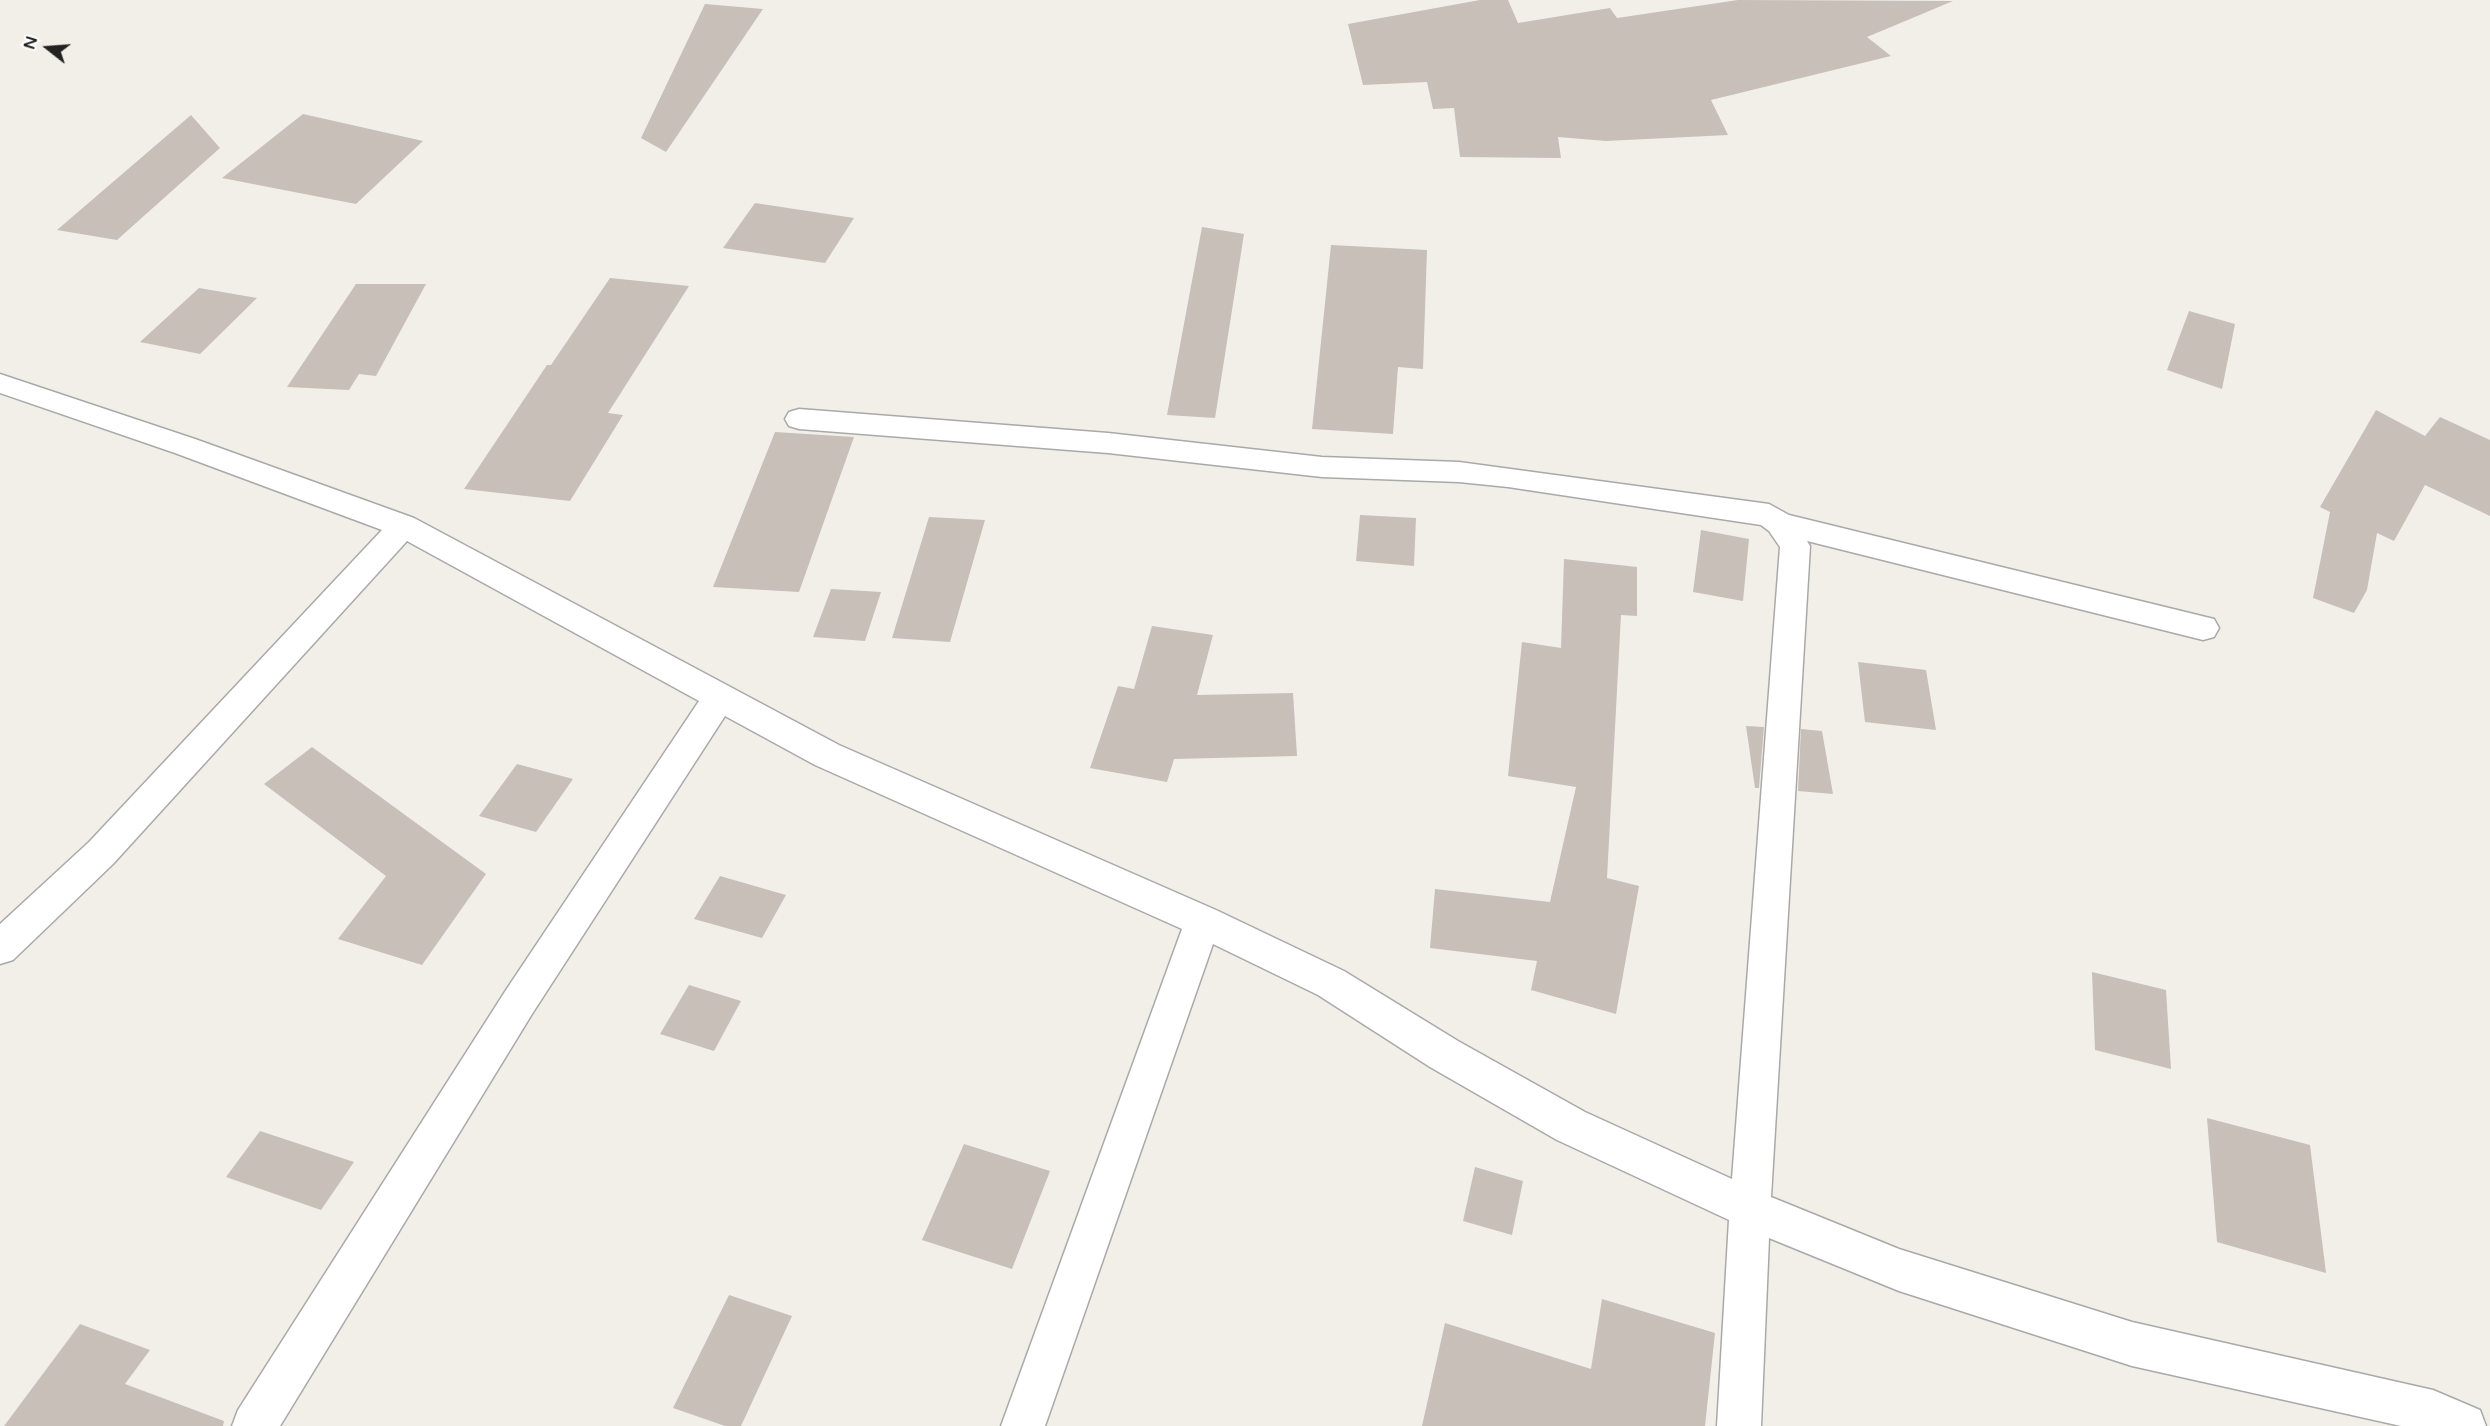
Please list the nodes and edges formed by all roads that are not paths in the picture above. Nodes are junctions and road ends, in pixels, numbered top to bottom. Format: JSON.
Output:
{"nodes":[{"id":1,"x":0,"y":383,"type":"edge"},
{"id":2,"x":799,"y":419,"type":"dead end"},
{"id":3,"x":1780,"y":523,"type":"junction"},
{"id":4,"x":403,"y":526,"type":"junction"},
{"id":5,"x":2203,"y":628,"type":"dead end"},
{"id":6,"x":719,"y":698,"type":"junction"},
{"id":7,"x":1203,"y":921,"type":"junction"},
{"id":8,"x":0,"y":948,"type":"edge"},
{"id":9,"x":1750,"y":1209,"type":"junction"},
{"id":10,"x":254,"y":1426,"type":"edge"},
{"id":11,"x":1023,"y":1426,"type":"edge"},
{"id":12,"x":1739,"y":1426,"type":"edge"},
{"id":13,"x":2464,"y":1426,"type":"edge"}],
"edges":[{"from":1,"to":4,"type":"street"},
{"from":2,"to":3,"type":"street"},
{"from":3,"to":5,"type":"street"},
{"from":3,"to":9,"type":"street"},
{"from":4,"to":6,"type":"street"},
{"from":4,"to":8,"type":"street"},
{"from":6,"to":7,"type":"street"},
{"from":6,"to":10,"type":"street"},
{"from":7,"to":9,"type":"street"},
{"from":7,"to":11,"type":"street"},
{"from":9,"to":12,"type":"street"},
{"from":9,"to":13,"type":"street"}]}
